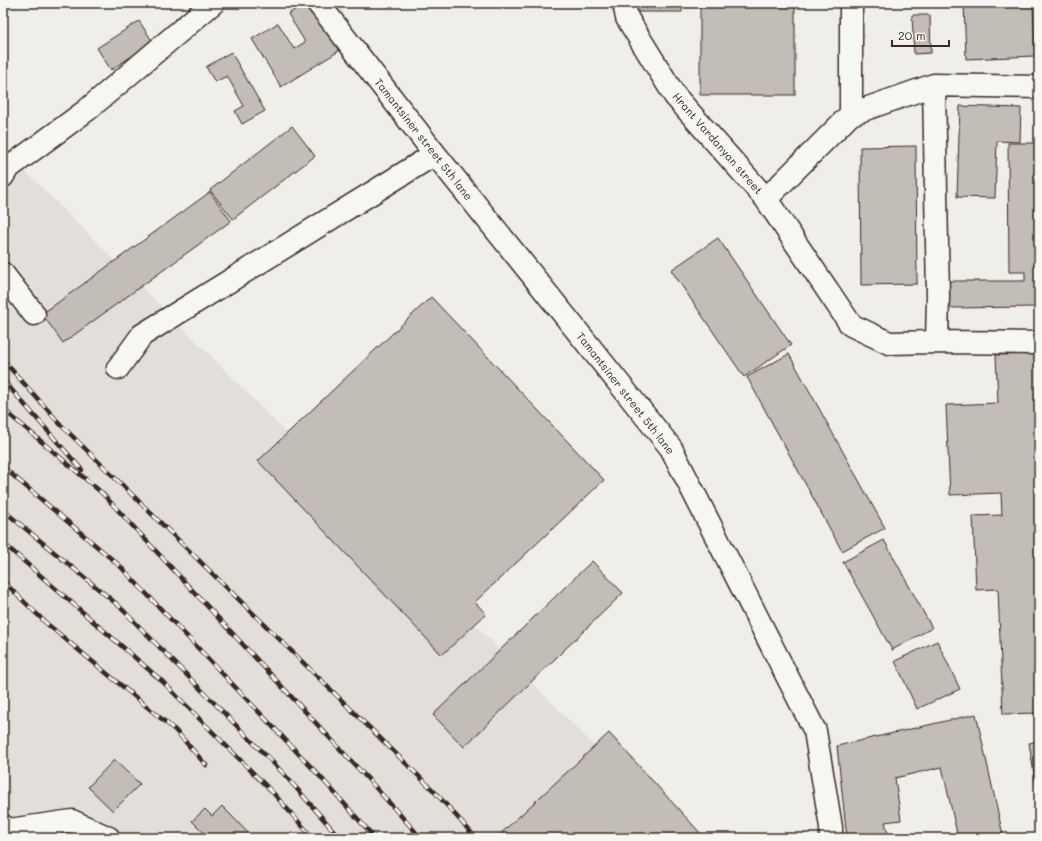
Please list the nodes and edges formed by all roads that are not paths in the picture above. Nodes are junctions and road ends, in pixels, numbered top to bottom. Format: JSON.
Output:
{"nodes":[{"id":1,"x":213,"y":3,"type":"edge"},
{"id":2,"x":318,"y":3,"type":"edge"},
{"id":3,"x":611,"y":3,"type":"edge"},
{"id":4,"x":851,"y":3,"type":"edge"},
{"id":5,"x":626,"y":11,"type":"edge"},
{"id":6,"x":934,"y":85,"type":"junction"},
{"id":7,"x":1039,"y":87,"type":"edge"},
{"id":8,"x":851,"y":114,"type":"junction"},
{"id":9,"x":436,"y":154,"type":"junction"},
{"id":10,"x":3,"y":176,"type":"edge"},
{"id":11,"x":766,"y":199,"type":"junction"},
{"id":12,"x":3,"y":274,"type":"edge"},
{"id":13,"x":34,"y":314,"type":"dead end"},
{"id":14,"x":937,"y":342,"type":"junction"},
{"id":15,"x":1039,"y":343,"type":"edge"},
{"id":16,"x":118,"y":368,"type":"dead end"},
{"id":17,"x":3,"y":826,"type":"edge"},
{"id":18,"x":109,"y":838,"type":"edge"},
{"id":19,"x":831,"y":838,"type":"edge"}],
"edges":[{"from":1,"to":10,"type":"lane"},
{"from":2,"to":9,"type":"lane","name":"Tamantsiner street 5th lane"},
{"from":3,"to":5,"type":"lane","name":"Hrant Vardanyan street"},
{"from":4,"to":8,"type":"lane"},
{"from":5,"to":11,"type":"lane","name":"Hrant Vardanyan street"},
{"from":6,"to":7,"type":"lane","name":"Hrant Vardanyan street"},
{"from":6,"to":8,"type":"lane","name":"Hrant Vardanyan street"},
{"from":6,"to":14,"type":"lane"},
{"from":8,"to":11,"type":"lane","name":"Hrant Vardanyan street"},
{"from":9,"to":16,"type":"lane"},
{"from":9,"to":19,"type":"lane","name":"Tamantsiner street 5th lane"},
{"from":11,"to":14,"type":"lane"},
{"from":12,"to":13,"type":"lane"},
{"from":14,"to":15,"type":"lane"},
{"from":17,"to":18,"type":"lane"}]}
